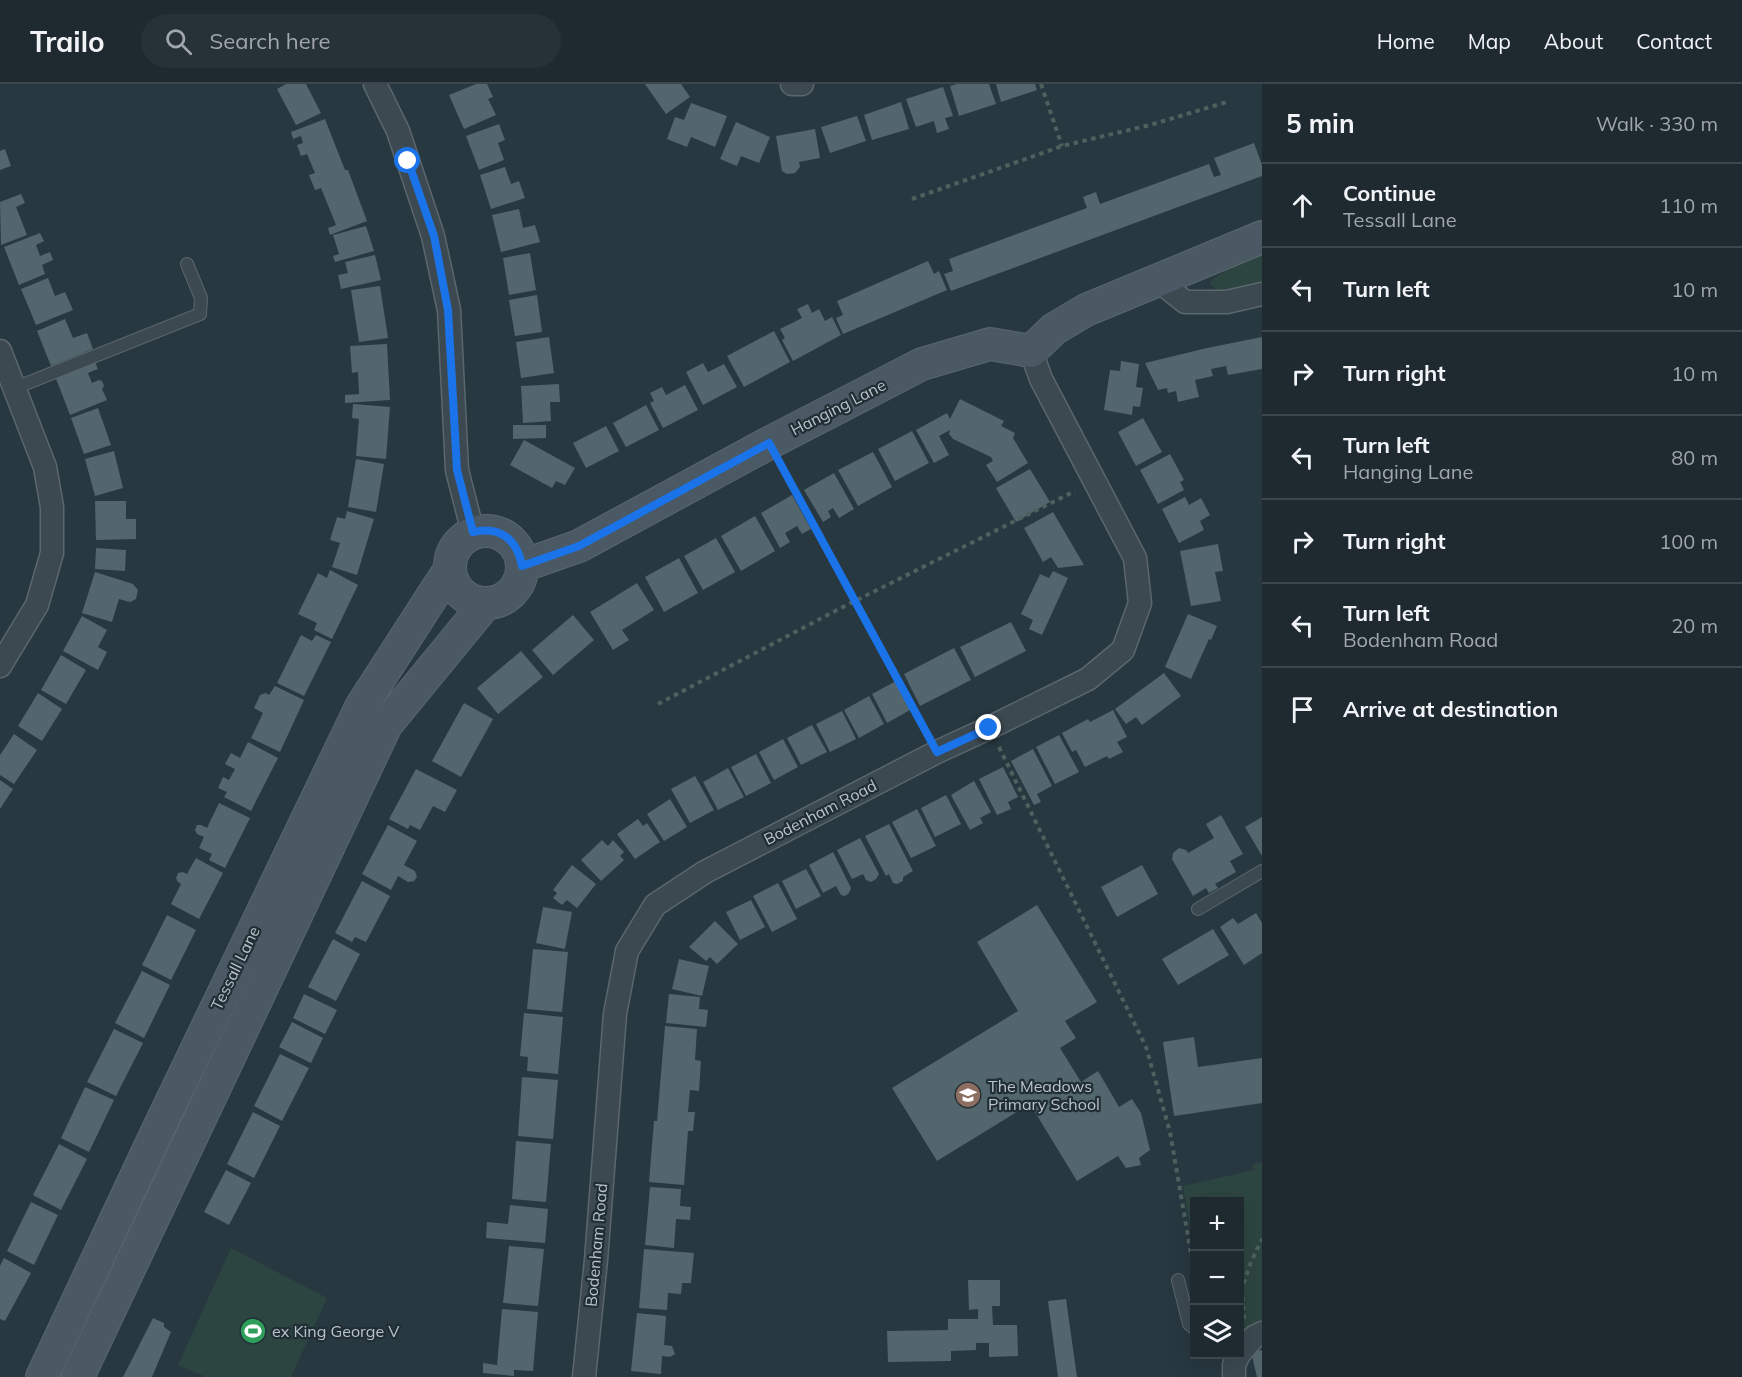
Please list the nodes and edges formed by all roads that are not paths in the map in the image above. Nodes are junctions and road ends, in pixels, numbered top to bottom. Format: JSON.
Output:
{"nodes":[{"id":1,"x":375,"y":84,"type":"edge"},
{"id":2,"x":792,"y":84,"type":"edge"},
{"id":3,"x":802,"y":84,"type":"edge"},
{"id":4,"x":1262,"y":237,"type":"edge"},
{"id":5,"x":187,"y":264,"type":"dead end"},
{"id":6,"x":1159,"y":281,"type":"junction"},
{"id":7,"x":1262,"y":294,"type":"edge"},
{"id":8,"x":0,"y":351,"type":"edge"},
{"id":9,"x":1031,"y":351,"type":"junction"},
{"id":10,"x":15,"y":388,"type":"junction"},
{"id":11,"x":473,"y":532,"type":"junction"},
{"id":12,"x":522,"y":566,"type":"junction"},
{"id":13,"x":449,"y":572,"type":"junction"},
{"id":14,"x":486,"y":603,"type":"junction"},
{"id":15,"x":0,"y":666,"type":"edge"},
{"id":16,"x":1262,"y":871,"type":"edge"},
{"id":17,"x":1198,"y":909,"type":"dead end"},
{"id":18,"x":1178,"y":1280,"type":"dead end"},
{"id":19,"x":1190,"y":1325,"type":"edge"},
{"id":20,"x":1246,"y":1346,"type":"edge"},
{"id":21,"x":42,"y":1377,"type":"edge"},
{"id":22,"x":78,"y":1377,"type":"edge"},
{"id":23,"x":584,"y":1377,"type":"edge"},
{"id":24,"x":1234,"y":1377,"type":"edge"}],
"edges":[{"from":1,"to":11,"type":"street"},
{"from":2,"to":3,"type":"street"},
{"from":4,"to":6,"type":"street"},
{"from":5,"to":10,"type":"lane"},
{"from":6,"to":7,"type":"street"},
{"from":6,"to":9,"type":"street"},
{"from":8,"to":10,"type":"street"},
{"from":9,"to":12,"type":"street","name":"Hanging Lane"},
{"from":9,"to":23,"type":"street","name":"Bodenham Road"},
{"from":10,"to":15,"type":"street"},
{"from":11,"to":12,"type":"street"},
{"from":11,"to":13,"type":"street"},
{"from":12,"to":14,"type":"street"},
{"from":13,"to":14,"type":"street"},
{"from":13,"to":21,"type":"street","name":"Tessall Lane"},
{"from":14,"to":22,"type":"street","name":"Tessall Lane"},
{"from":16,"to":17,"type":"lane"},
{"from":18,"to":19,"type":"lane"},
{"from":20,"to":24,"type":"street"}]}
